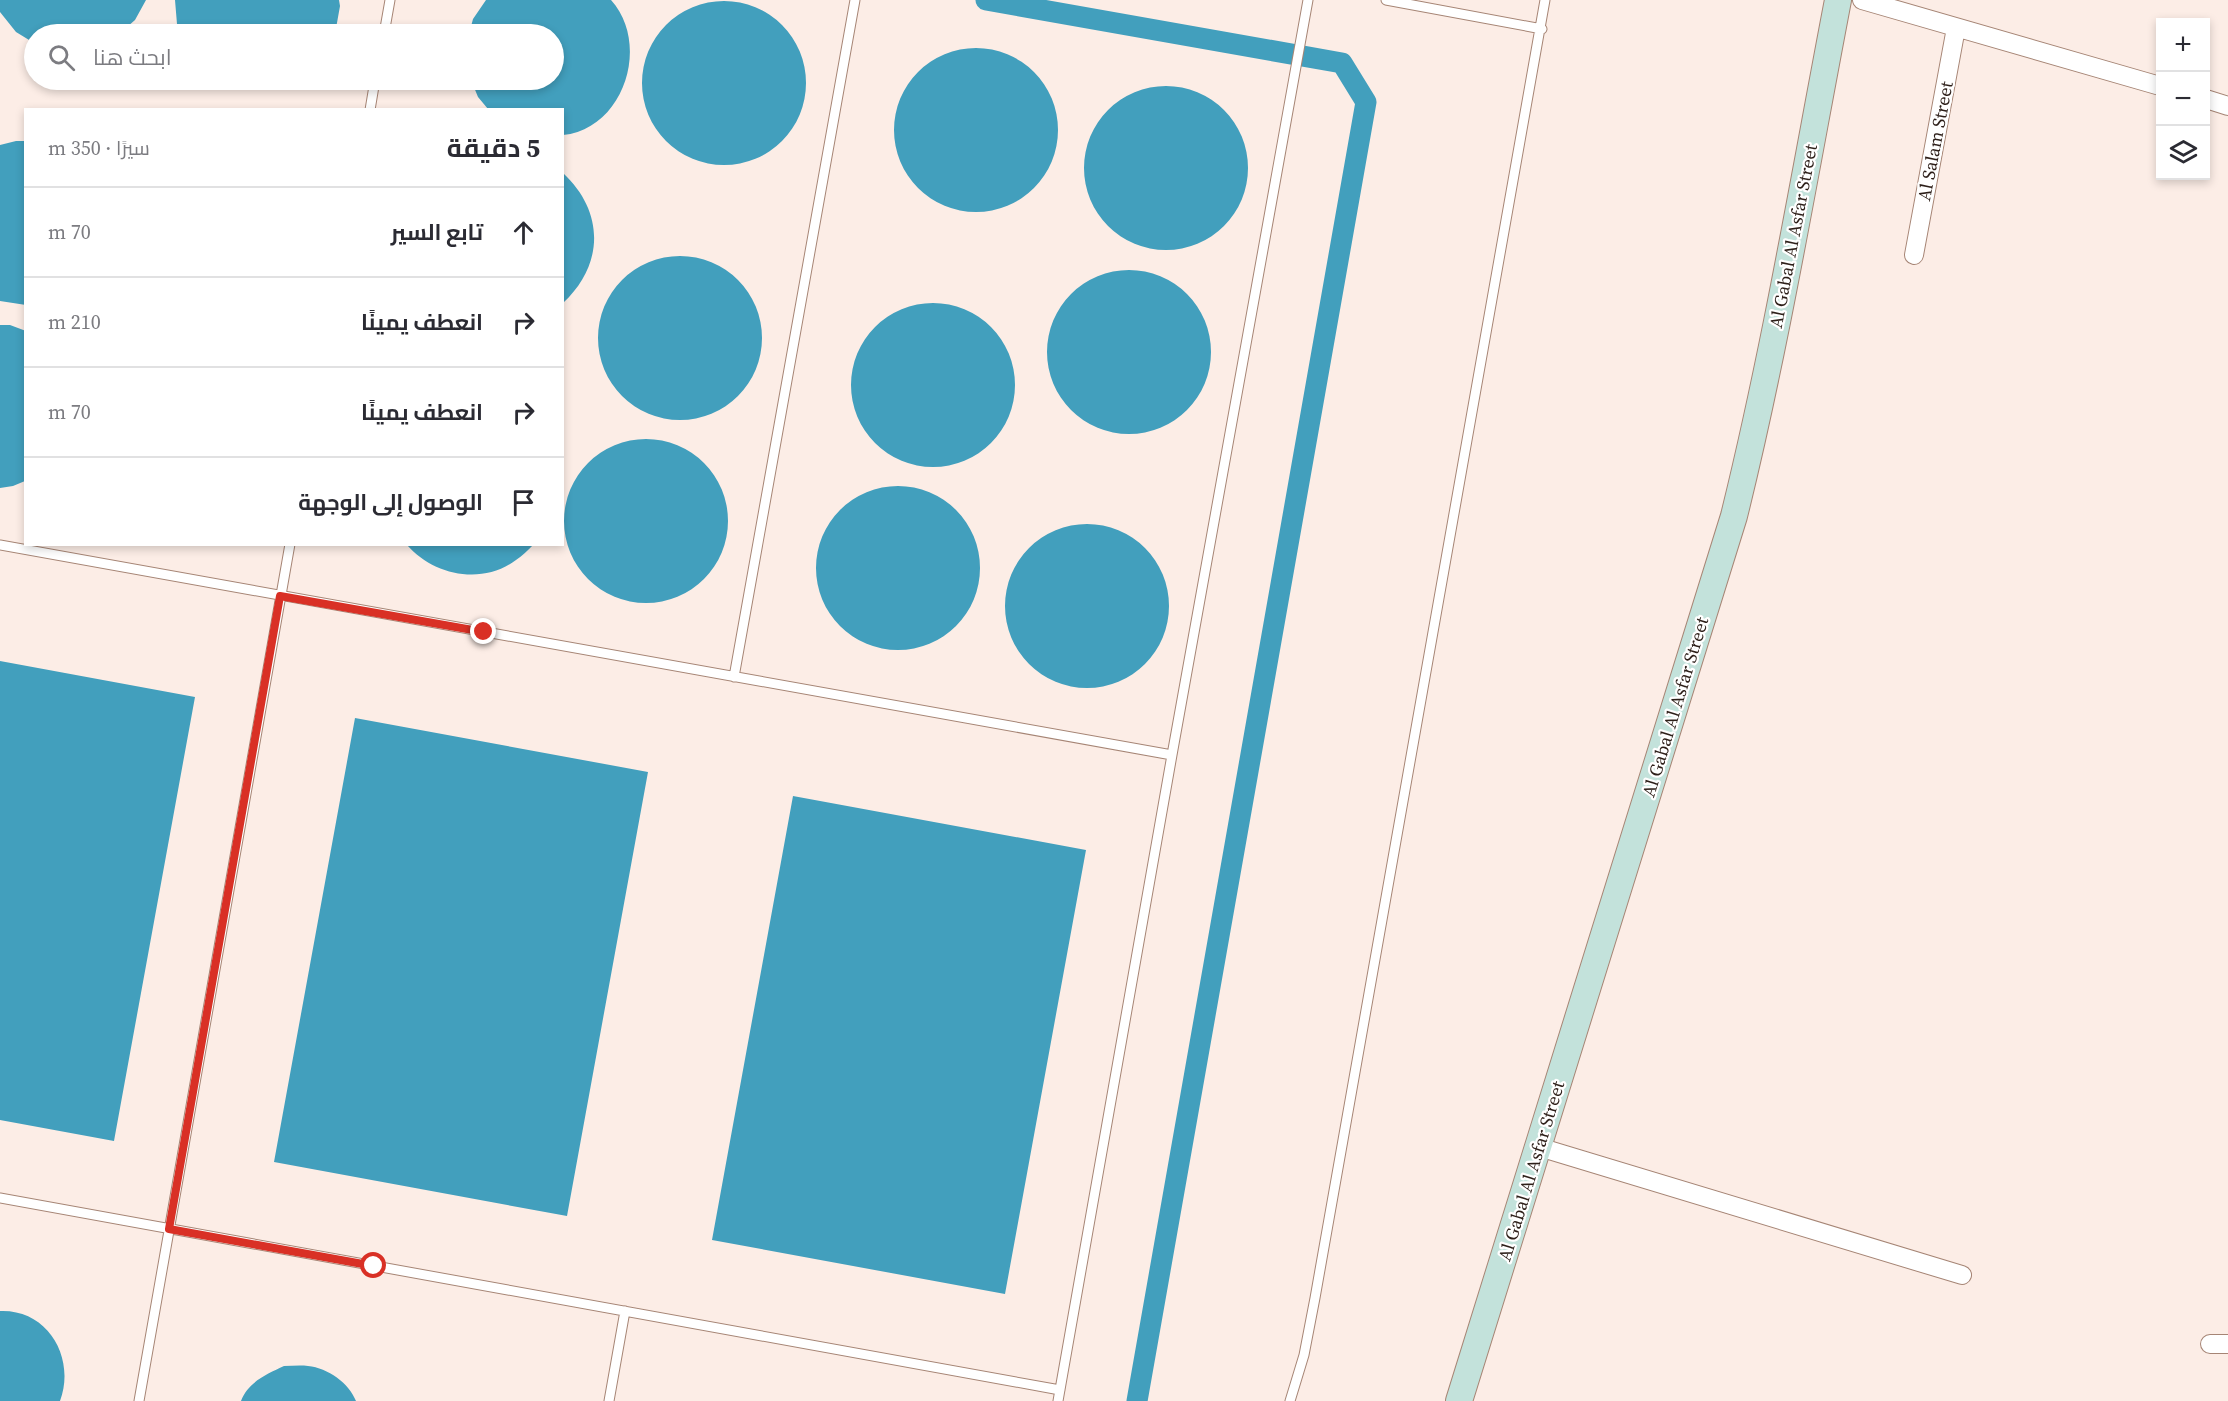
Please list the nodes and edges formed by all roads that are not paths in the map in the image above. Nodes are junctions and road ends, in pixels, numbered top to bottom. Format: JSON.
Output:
{"nodes":[{"id":1,"x":390,"y":0,"type":"edge"},
{"id":2,"x":855,"y":0,"type":"edge"},
{"id":3,"x":1308,"y":0,"type":"edge"},
{"id":4,"x":1386,"y":0,"type":"edge"},
{"id":5,"x":1432,"y":0,"type":"edge"},
{"id":6,"x":1545,"y":0,"type":"edge"},
{"id":7,"x":1838,"y":0,"type":"edge"},
{"id":8,"x":1862,"y":0,"type":"edge"},
{"id":9,"x":1420,"y":6,"type":"junction"},
{"id":10,"x":386,"y":24,"type":"edge"},
{"id":11,"x":1956,"y":28,"type":"junction"},
{"id":12,"x":1542,"y":29,"type":"junction"},
{"id":13,"x":2156,"y":85,"type":"edge"},
{"id":14,"x":373,"y":90,"type":"edge"},
{"id":15,"x":2210,"y":101,"type":"edge"},
{"id":16,"x":2228,"y":106,"type":"edge"},
{"id":17,"x":370,"y":108,"type":"edge"},
{"id":18,"x":1914,"y":255,"type":"dead end"},
{"id":19,"x":0,"y":545,"type":"edge"},
{"id":20,"x":290,"y":546,"type":"edge"},
{"id":21,"x":280,"y":596,"type":"junction"},
{"id":22,"x":734,"y":677,"type":"junction"},
{"id":23,"x":1172,"y":755,"type":"junction"},
{"id":24,"x":1539,"y":1147,"type":"junction"},
{"id":25,"x":0,"y":1198,"type":"edge"},
{"id":26,"x":169,"y":1229,"type":"junction"},
{"id":27,"x":1962,"y":1275,"type":"dead end"},
{"id":28,"x":625,"y":1311,"type":"junction"},
{"id":29,"x":1060,"y":1390,"type":"junction"},
{"id":30,"x":139,"y":1401,"type":"edge"},
{"id":31,"x":609,"y":1401,"type":"edge"},
{"id":32,"x":1058,"y":1401,"type":"edge"},
{"id":33,"x":1290,"y":1401,"type":"edge"},
{"id":34,"x":1459,"y":1401,"type":"edge"}],
"edges":[{"from":1,"to":10,"type":"lane"},
{"from":2,"to":22,"type":"lane"},
{"from":3,"to":23,"type":"lane"},
{"from":4,"to":9,"type":"lane"},
{"from":5,"to":9,"type":"lane"},
{"from":6,"to":12,"type":"lane"},
{"from":7,"to":24,"type":"street","name":"Al Gabal Al Asfar Street"},
{"from":8,"to":11,"type":"street"},
{"from":9,"to":12,"type":"lane"},
{"from":11,"to":13,"type":"street"},
{"from":11,"to":18,"type":"street","name":"Al Salam Street"},
{"from":12,"to":33,"type":"lane"},
{"from":14,"to":17,"type":"lane"},
{"from":15,"to":16,"type":"street"},
{"from":19,"to":21,"type":"lane"},
{"from":20,"to":21,"type":"lane"},
{"from":21,"to":22,"type":"lane"},
{"from":21,"to":26,"type":"lane"},
{"from":22,"to":23,"type":"lane"},
{"from":23,"to":29,"type":"lane"},
{"from":24,"to":27,"type":"street"},
{"from":24,"to":34,"type":"street","name":"Al Gabal Al Asfar Street"},
{"from":25,"to":26,"type":"lane"},
{"from":26,"to":28,"type":"lane"},
{"from":26,"to":30,"type":"lane"},
{"from":28,"to":29,"type":"lane"},
{"from":28,"to":31,"type":"lane"},
{"from":29,"to":32,"type":"lane"}]}
